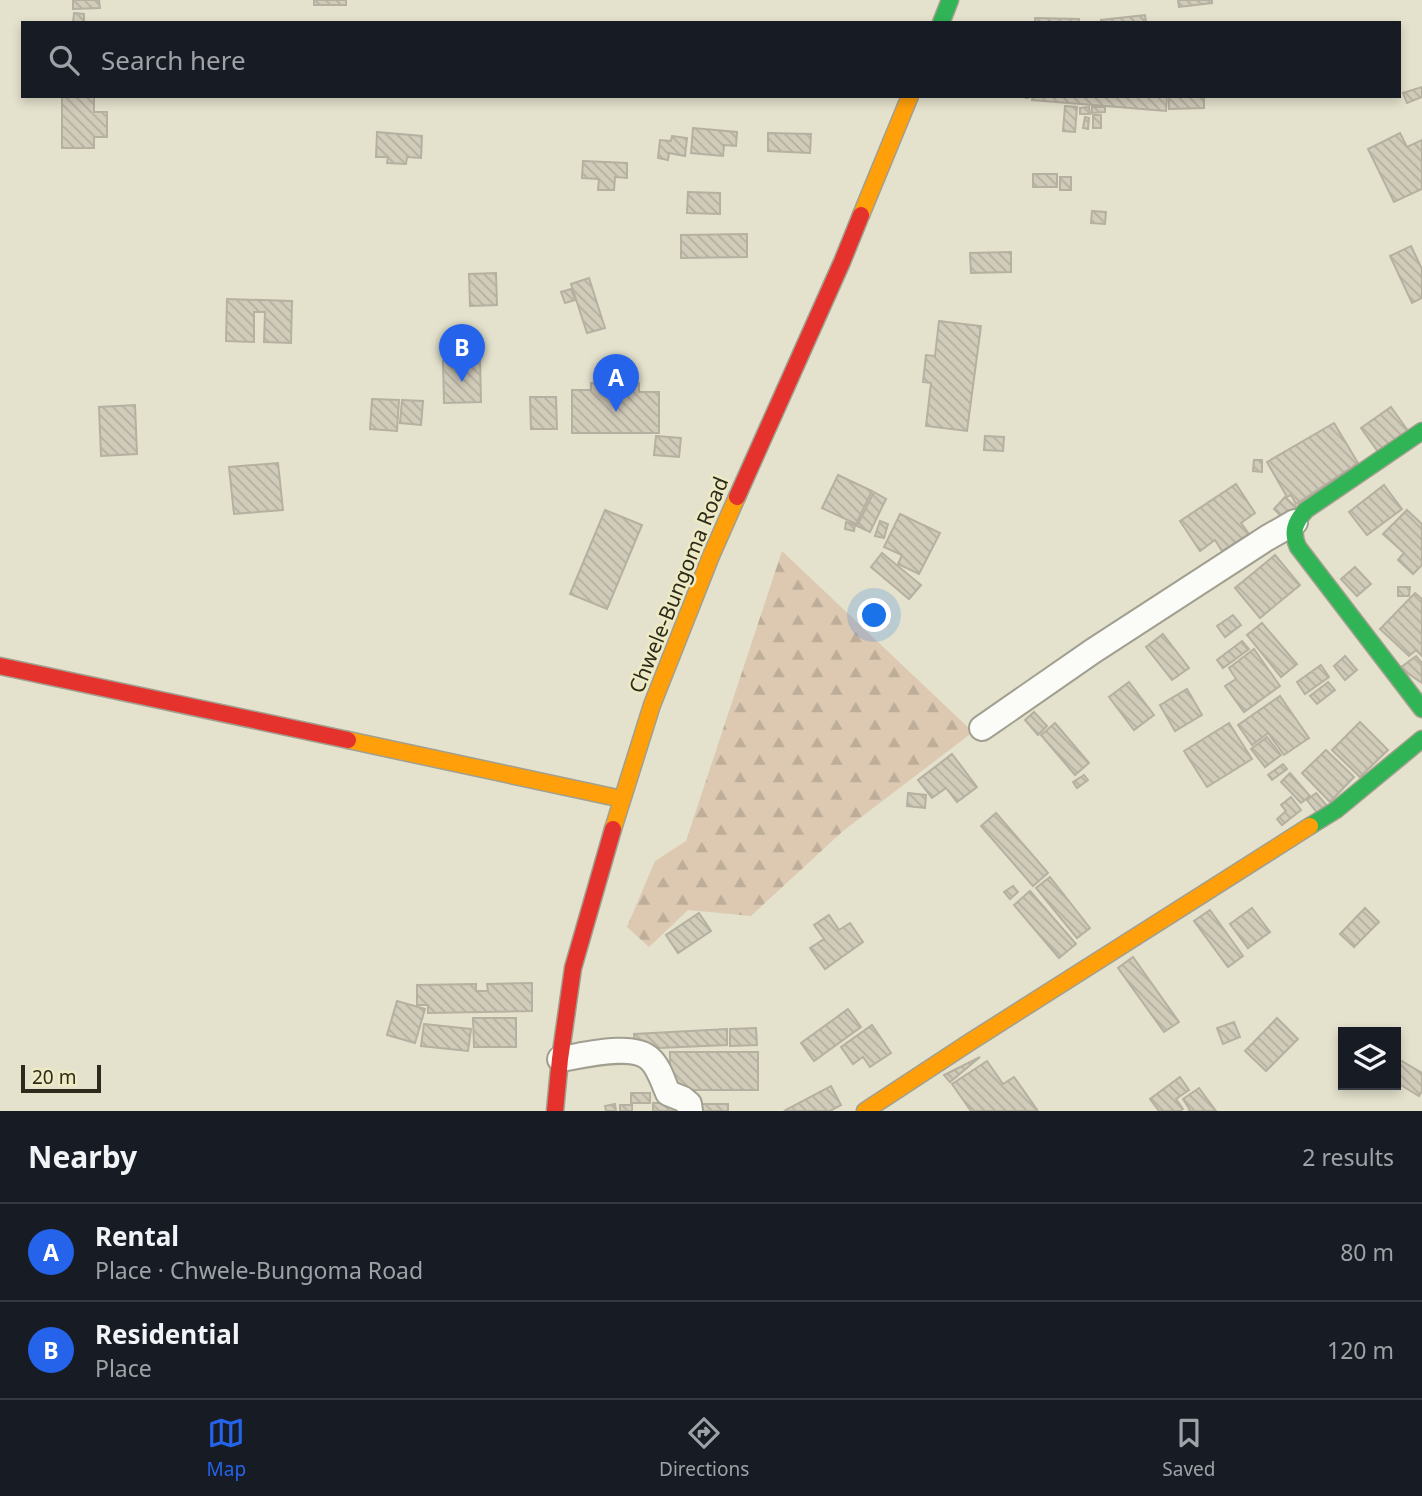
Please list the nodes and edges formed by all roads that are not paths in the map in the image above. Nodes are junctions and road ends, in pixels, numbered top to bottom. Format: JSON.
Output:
{"nodes":[{"id":1,"x":950,"y":0,"type":"edge"},
{"id":2,"x":942,"y":21,"type":"edge"},
{"id":3,"x":909,"y":98,"type":"edge"},
{"id":4,"x":1422,"y":432,"type":"edge"},
{"id":5,"x":1295,"y":522,"type":"junction"},
{"id":6,"x":0,"y":666,"type":"edge"},
{"id":7,"x":1422,"y":709,"type":"edge"},
{"id":8,"x":982,"y":727,"type":"dead end"},
{"id":9,"x":1422,"y":739,"type":"edge"},
{"id":10,"x":622,"y":799,"type":"junction"},
{"id":11,"x":559,"y":1059,"type":"junction"},
{"id":12,"x":555,"y":1111,"type":"edge"},
{"id":13,"x":690,"y":1111,"type":"edge"},
{"id":14,"x":865,"y":1111,"type":"edge"}],
"edges":[{"from":1,"to":2,"type":"street"},
{"from":3,"to":10,"type":"street","name":"Chwele-Bungoma Road"},
{"from":4,"to":5,"type":"street"},
{"from":5,"to":7,"type":"street"},
{"from":5,"to":8,"type":"street"},
{"from":6,"to":10,"type":"street"},
{"from":9,"to":14,"type":"street"},
{"from":10,"to":11,"type":"street","name":"Chwele-Bungoma Road"},
{"from":11,"to":12,"type":"street","name":"Chwele-Bungoma Road"},
{"from":11,"to":13,"type":"street"}]}
